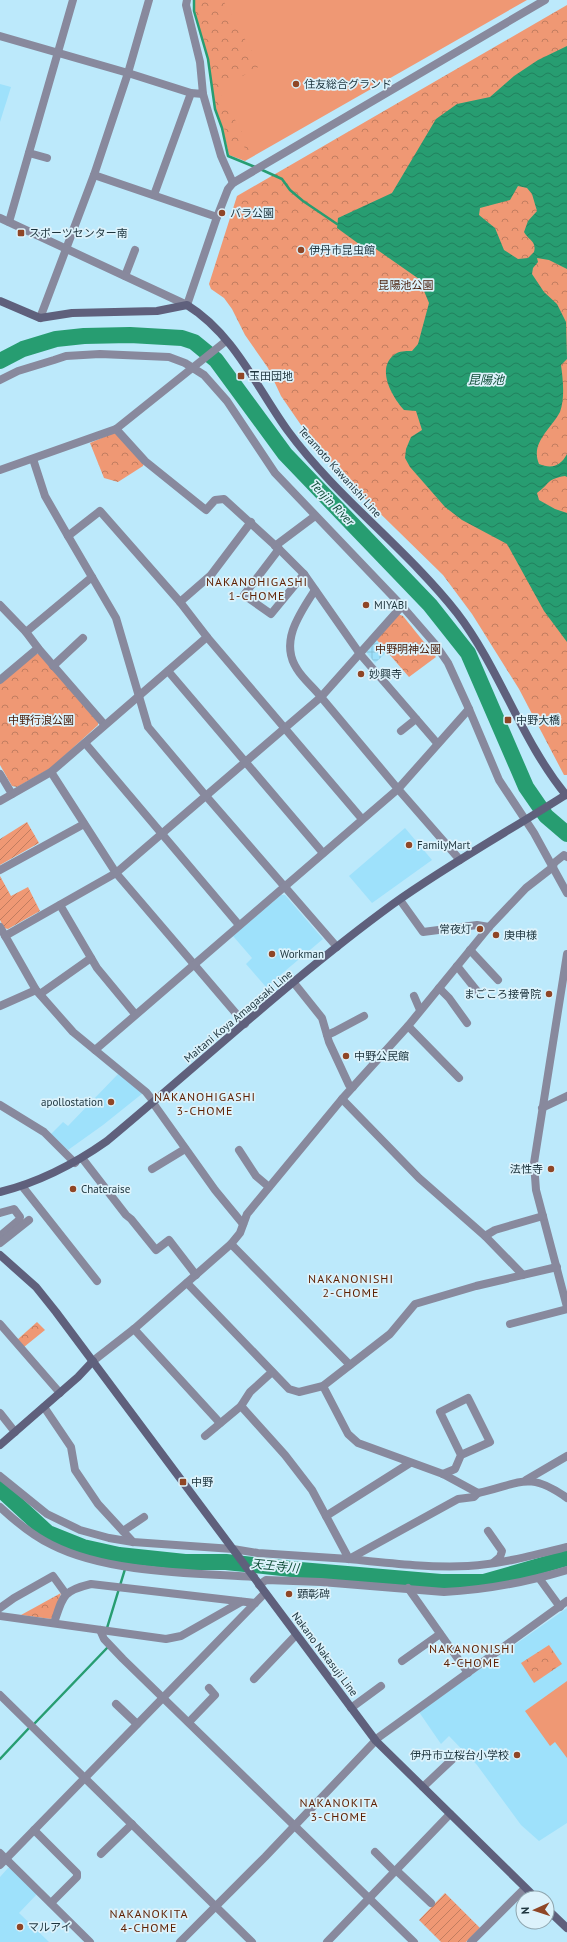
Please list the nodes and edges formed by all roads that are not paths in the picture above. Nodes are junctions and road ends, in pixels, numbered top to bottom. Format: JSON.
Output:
{"nodes":[{"id":1,"x":73,"y":0,"type":"edge"},
{"id":2,"x":149,"y":0,"type":"edge"},
{"id":3,"x":187,"y":0,"type":"edge"},
{"id":4,"x":545,"y":0,"type":"edge"},
{"id":5,"x":0,"y":36,"type":"edge"},
{"id":6,"x":58,"y":52,"type":"junction"},
{"id":7,"x":128,"y":73,"type":"junction"},
{"id":8,"x":191,"y":93,"type":"junction"},
{"id":9,"x":203,"y":94,"type":"junction"},
{"id":10,"x":29,"y":153,"type":"junction"},
{"id":11,"x":47,"y":158,"type":"dead end"},
{"id":12,"x":94,"y":175,"type":"junction"},
{"id":13,"x":233,"y":182,"type":"junction"},
{"id":14,"x":154,"y":195,"type":"junction"},
{"id":15,"x":217,"y":217,"type":"junction"},
{"id":16,"x":0,"y":218,"type":"edge"},
{"id":17,"x":9,"y":222,"type":"junction"},
{"id":18,"x":66,"y":248,"type":"junction"},
{"id":19,"x":135,"y":250,"type":"dead end"},
{"id":20,"x":125,"y":276,"type":"junction"},
{"id":21,"x":0,"y":301,"type":"edge"},
{"id":22,"x":187,"y":306,"type":"junction"},
{"id":23,"x":40,"y":318,"type":"junction"},
{"id":24,"x":226,"y":341,"type":"junction"},
{"id":25,"x":194,"y":366,"type":"junction"},
{"id":26,"x":0,"y":380,"type":"edge"},
{"id":27,"x":116,"y":429,"type":"junction"},
{"id":28,"x":33,"y":459,"type":"junction"},
{"id":29,"x":0,"y":470,"type":"edge"},
{"id":30,"x":315,"y":516,"type":"junction"},
{"id":31,"x":251,"y":522,"type":"junction"},
{"id":32,"x":68,"y":536,"type":"junction"},
{"id":33,"x":277,"y":548,"type":"junction"},
{"id":34,"x":304,"y":574,"type":"junction"},
{"id":35,"x":92,"y":577,"type":"junction"},
{"id":36,"x":315,"y":590,"type":"junction"},
{"id":37,"x":180,"y":602,"type":"junction"},
{"id":38,"x":0,"y":605,"type":"edge"},
{"id":39,"x":402,"y":606,"type":"junction"},
{"id":40,"x":26,"y":632,"type":"junction"},
{"id":41,"x":207,"y":637,"type":"junction"},
{"id":42,"x":83,"y":638,"type":"dead end"},
{"id":43,"x":38,"y":648,"type":"junction"},
{"id":44,"x":360,"y":654,"type":"junction"},
{"id":45,"x":53,"y":666,"type":"junction"},
{"id":46,"x":168,"y":671,"type":"junction"},
{"id":47,"x":0,"y":680,"type":"edge"},
{"id":48,"x":139,"y":696,"type":"junction"},
{"id":49,"x":322,"y":697,"type":"junction"},
{"id":50,"x":469,"y":708,"type":"junction"},
{"id":51,"x":416,"y":719,"type":"junction"},
{"id":52,"x":104,"y":724,"type":"junction"},
{"id":53,"x":286,"y":728,"type":"junction"},
{"id":54,"x":401,"y":731,"type":"dead end"},
{"id":55,"x":85,"y":743,"type":"junction"},
{"id":56,"x":437,"y":743,"type":"junction"},
{"id":57,"x":245,"y":762,"type":"junction"},
{"id":58,"x":51,"y":772,"type":"junction"},
{"id":59,"x":0,"y":774,"type":"edge"},
{"id":60,"x":398,"y":789,"type":"junction"},
{"id":61,"x":12,"y":794,"type":"junction"},
{"id":62,"x":567,"y":795,"type":"edge"},
{"id":63,"x":206,"y":796,"type":"junction"},
{"id":64,"x":0,"y":801,"type":"edge"},
{"id":65,"x":362,"y":819,"type":"junction"},
{"id":66,"x":528,"y":819,"type":"junction"},
{"id":67,"x":84,"y":824,"type":"junction"},
{"id":68,"x":162,"y":834,"type":"junction"},
{"id":69,"x":323,"y":853,"type":"junction"},
{"id":70,"x":567,"y":857,"type":"edge"},
{"id":71,"x":460,"y":860,"type":"junction"},
{"id":72,"x":553,"y":867,"type":"junction"},
{"id":73,"x":0,"y":870,"type":"edge"},
{"id":74,"x":116,"y":873,"type":"junction"},
{"id":75,"x":285,"y":887,"type":"junction"},
{"id":76,"x":567,"y":893,"type":"edge"},
{"id":77,"x":400,"y":900,"type":"junction"},
{"id":78,"x":60,"y":905,"type":"junction"},
{"id":79,"x":239,"y":925,"type":"junction"},
{"id":80,"x":0,"y":927,"type":"edge"},
{"id":81,"x":489,"y":927,"type":"junction"},
{"id":82,"x":5,"y":936,"type":"junction"},
{"id":83,"x":337,"y":947,"type":"junction"},
{"id":84,"x":470,"y":950,"type":"junction"},
{"id":85,"x":567,"y":954,"type":"edge"},
{"id":86,"x":91,"y":958,"type":"junction"},
{"id":87,"x":194,"y":965,"type":"junction"},
{"id":88,"x":457,"y":966,"type":"junction"},
{"id":89,"x":498,"y":980,"type":"dead end"},
{"id":90,"x":294,"y":983,"type":"junction"},
{"id":91,"x":439,"y":988,"type":"junction"},
{"id":92,"x":477,"y":991,"type":"dead end"},
{"id":93,"x":38,"y":992,"type":"junction"},
{"id":94,"x":414,"y":996,"type":"dead end"},
{"id":95,"x":0,"y":1006,"type":"edge"},
{"id":96,"x":420,"y":1010,"type":"junction"},
{"id":97,"x":136,"y":1014,"type":"junction"},
{"id":98,"x":364,"y":1016,"type":"dead end"},
{"id":99,"x":466,"y":1023,"type":"dead end"},
{"id":100,"x":245,"y":1024,"type":"junction"},
{"id":101,"x":408,"y":1026,"type":"junction"},
{"id":102,"x":327,"y":1035,"type":"junction"},
{"id":103,"x":96,"y":1050,"type":"junction"},
{"id":104,"x":458,"y":1078,"type":"dead end"},
{"id":105,"x":353,"y":1087,"type":"junction"},
{"id":106,"x":567,"y":1096,"type":"edge"},
{"id":107,"x":342,"y":1099,"type":"junction"},
{"id":108,"x":153,"y":1103,"type":"junction"},
{"id":109,"x":0,"y":1104,"type":"edge"},
{"id":110,"x":542,"y":1108,"type":"junction"},
{"id":111,"x":185,"y":1148,"type":"junction"},
{"id":112,"x":239,"y":1150,"type":"dead end"},
{"id":113,"x":82,"y":1158,"type":"junction"},
{"id":114,"x":75,"y":1163,"type":"junction"},
{"id":115,"x":152,"y":1169,"type":"dead end"},
{"id":116,"x":22,"y":1186,"type":"junction"},
{"id":117,"x":269,"y":1187,"type":"junction"},
{"id":118,"x":0,"y":1192,"type":"edge"},
{"id":119,"x":0,"y":1212,"type":"edge"},
{"id":120,"x":543,"y":1216,"type":"junction"},
{"id":121,"x":29,"y":1220,"type":"dead end"},
{"id":122,"x":243,"y":1224,"type":"junction"},
{"id":123,"x":0,"y":1236,"type":"edge"},
{"id":124,"x":485,"y":1236,"type":"junction"},
{"id":125,"x":0,"y":1243,"type":"edge"},
{"id":126,"x":231,"y":1244,"type":"junction"},
{"id":127,"x":0,"y":1255,"type":"edge"},
{"id":128,"x":557,"y":1268,"type":"junction"},
{"id":129,"x":567,"y":1269,"type":"edge"},
{"id":130,"x":196,"y":1275,"type":"junction"},
{"id":131,"x":523,"y":1275,"type":"junction"},
{"id":132,"x":97,"y":1280,"type":"dead end"},
{"id":133,"x":187,"y":1283,"type":"junction"},
{"id":134,"x":567,"y":1308,"type":"edge"},
{"id":135,"x":0,"y":1324,"type":"edge"},
{"id":136,"x":510,"y":1324,"type":"dead end"},
{"id":137,"x":134,"y":1329,"type":"junction"},
{"id":138,"x":93,"y":1361,"type":"junction"},
{"id":139,"x":350,"y":1365,"type":"junction"},
{"id":140,"x":272,"y":1372,"type":"junction"},
{"id":141,"x":323,"y":1386,"type":"junction"},
{"id":142,"x":60,"y":1393,"type":"junction"},
{"id":143,"x":241,"y":1406,"type":"junction"},
{"id":144,"x":44,"y":1407,"type":"junction"},
{"id":145,"x":0,"y":1414,"type":"edge"},
{"id":146,"x":220,"y":1423,"type":"junction"},
{"id":147,"x":14,"y":1432,"type":"junction"},
{"id":148,"x":205,"y":1436,"type":"dead end"},
{"id":149,"x":0,"y":1445,"type":"edge"},
{"id":150,"x":461,"y":1455,"type":"junction"},
{"id":151,"x":567,"y":1456,"type":"edge"},
{"id":152,"x":410,"y":1463,"type":"junction"},
{"id":153,"x":443,"y":1474,"type":"junction"},
{"id":154,"x":0,"y":1476,"type":"edge"},
{"id":155,"x":526,"y":1480,"type":"junction"},
{"id":156,"x":478,"y":1493,"type":"junction"},
{"id":157,"x":567,"y":1498,"type":"edge"},
{"id":158,"x":0,"y":1507,"type":"edge"},
{"id":159,"x":326,"y":1516,"type":"junction"},
{"id":160,"x":144,"y":1517,"type":"dead end"},
{"id":161,"x":123,"y":1531,"type":"junction"},
{"id":162,"x":488,"y":1531,"type":"dead end"},
{"id":163,"x":133,"y":1542,"type":"junction"},
{"id":164,"x":567,"y":1547,"type":"edge"},
{"id":165,"x":234,"y":1551,"type":"junction"},
{"id":166,"x":349,"y":1558,"type":"junction"},
{"id":167,"x":494,"y":1562,"type":"junction"},
{"id":168,"x":567,"y":1570,"type":"edge"},
{"id":169,"x":252,"y":1575,"type":"junction"},
{"id":170,"x":539,"y":1578,"type":"junction"},
{"id":171,"x":259,"y":1585,"type":"junction"},
{"id":172,"x":408,"y":1588,"type":"junction"},
{"id":173,"x":265,"y":1593,"type":"junction"},
{"id":174,"x":66,"y":1594,"type":"junction"},
{"id":175,"x":567,"y":1601,"type":"edge"},
{"id":176,"x":242,"y":1602,"type":"junction"},
{"id":177,"x":255,"y":1603,"type":"junction"},
{"id":178,"x":560,"y":1607,"type":"junction"},
{"id":179,"x":0,"y":1608,"type":"edge"},
{"id":180,"x":0,"y":1616,"type":"edge"},
{"id":181,"x":54,"y":1623,"type":"junction"},
{"id":182,"x":100,"y":1630,"type":"junction"},
{"id":183,"x":440,"y":1634,"type":"junction"},
{"id":184,"x":296,"y":1635,"type":"junction"},
{"id":185,"x":402,"y":1661,"type":"dead end"},
{"id":186,"x":468,"y":1673,"type":"junction"},
{"id":187,"x":254,"y":1679,"type":"dead end"},
{"id":188,"x":380,"y":1686,"type":"dead end"},
{"id":189,"x":209,"y":1688,"type":"dead end"},
{"id":190,"x":0,"y":1695,"type":"edge"},
{"id":191,"x":163,"y":1698,"type":"junction"},
{"id":192,"x":116,"y":1704,"type":"dead end"},
{"id":193,"x":351,"y":1708,"type":"junction"},
{"id":194,"x":188,"y":1722,"type":"junction"},
{"id":195,"x":137,"y":1724,"type":"junction"},
{"id":196,"x":376,"y":1741,"type":"junction"},
{"id":197,"x":458,"y":1754,"type":"dead end"},
{"id":198,"x":85,"y":1778,"type":"junction"},
{"id":199,"x":423,"y":1787,"type":"junction"},
{"id":200,"x":450,"y":1814,"type":"junction"},
{"id":201,"x":132,"y":1824,"type":"junction"},
{"id":202,"x":295,"y":1825,"type":"junction"},
{"id":203,"x":34,"y":1830,"type":"junction"},
{"id":204,"x":375,"y":1852,"type":"dead end"},
{"id":205,"x":101,"y":1854,"type":"dead end"},
{"id":206,"x":2,"y":1859,"type":"edge"},
{"id":207,"x":396,"y":1871,"type":"junction"},
{"id":208,"x":525,"y":1888,"type":"joint"},
{"id":209,"x":369,"y":1898,"type":"junction"},
{"id":210,"x":51,"y":1903,"type":"junction"},
{"id":211,"x":431,"y":1903,"type":"dead end"},
{"id":212,"x":216,"y":1906,"type":"junction"},
{"id":213,"x":555,"y":1917,"type":"edge"},
{"id":214,"x":567,"y":1928,"type":"edge"},
{"id":215,"x":90,"y":1942,"type":"edge"},
{"id":216,"x":180,"y":1942,"type":"edge"},
{"id":217,"x":252,"y":1942,"type":"edge"},
{"id":218,"x":327,"y":1942,"type":"edge"},
{"id":219,"x":414,"y":1942,"type":"edge"},
{"id":220,"x":471,"y":1942,"type":"edge"}],
"edges":[{"from":1,"to":6,"type":"street"},
{"from":2,"to":7,"type":"street"},
{"from":3,"to":9,"type":"street"},
{"from":4,"to":13,"type":"street"},
{"from":5,"to":6,"type":"street"},
{"from":6,"to":7,"type":"street"},
{"from":6,"to":10,"type":"street"},
{"from":7,"to":8,"type":"street"},
{"from":7,"to":12,"type":"street"},
{"from":8,"to":9,"type":"street"},
{"from":8,"to":14,"type":"street"},
{"from":9,"to":13,"type":"street"},
{"from":10,"to":11,"type":"street"},
{"from":10,"to":17,"type":"street"},
{"from":12,"to":14,"type":"street"},
{"from":12,"to":18,"type":"street"},
{"from":13,"to":15,"type":"street"},
{"from":14,"to":15,"type":"street"},
{"from":15,"to":22,"type":"street"},
{"from":16,"to":17,"type":"street"},
{"from":17,"to":18,"type":"street"},
{"from":18,"to":20,"type":"street"},
{"from":18,"to":23,"type":"street"},
{"from":19,"to":20,"type":"street"},
{"from":20,"to":22,"type":"street"},
{"from":21,"to":23,"type":"main road"},
{"from":22,"to":23,"type":"main road"},
{"from":22,"to":24,"type":"main road","name":"Teramoto Kawanishi Line"},
{"from":24,"to":25,"type":"street"},
{"from":24,"to":62,"type":"main road","name":"Teramoto Kawanishi Line"},
{"from":25,"to":26,"type":"street"},
{"from":25,"to":27,"type":"street"},
{"from":25,"to":30,"type":"street"},
{"from":27,"to":28,"type":"street"},
{"from":27,"to":31,"type":"street"},
{"from":28,"to":29,"type":"street"},
{"from":28,"to":32,"type":"street"},
{"from":30,"to":33,"type":"street"},
{"from":30,"to":39,"type":"street"},
{"from":31,"to":33,"type":"street"},
{"from":31,"to":37,"type":"street"},
{"from":32,"to":35,"type":"street"},
{"from":32,"to":37,"type":"street"},
{"from":33,"to":34,"type":"street"},
{"from":33,"to":34,"type":"street"},
{"from":34,"to":36,"type":"street"},
{"from":35,"to":40,"type":"street"},
{"from":35,"to":48,"type":"street"},
{"from":36,"to":44,"type":"street"},
{"from":36,"to":49,"type":"street"},
{"from":37,"to":41,"type":"street"},
{"from":38,"to":40,"type":"street"},
{"from":39,"to":44,"type":"street"},
{"from":39,"to":50,"type":"street"},
{"from":40,"to":43,"type":"street"},
{"from":41,"to":46,"type":"street"},
{"from":41,"to":53,"type":"street"},
{"from":42,"to":45,"type":"street"},
{"from":43,"to":45,"type":"street"},
{"from":43,"to":47,"type":"street"},
{"from":44,"to":49,"type":"street"},
{"from":44,"to":51,"type":"street"},
{"from":45,"to":52,"type":"street"},
{"from":46,"to":48,"type":"street"},
{"from":46,"to":57,"type":"street"},
{"from":48,"to":52,"type":"street"},
{"from":48,"to":63,"type":"street"},
{"from":49,"to":53,"type":"street"},
{"from":49,"to":60,"type":"street"},
{"from":50,"to":56,"type":"street"},
{"from":50,"to":66,"type":"street"},
{"from":51,"to":54,"type":"street"},
{"from":51,"to":56,"type":"street"},
{"from":52,"to":55,"type":"street"},
{"from":53,"to":57,"type":"street"},
{"from":53,"to":65,"type":"street"},
{"from":55,"to":58,"type":"street"},
{"from":55,"to":68,"type":"street"},
{"from":56,"to":60,"type":"street"},
{"from":57,"to":63,"type":"street"},
{"from":57,"to":69,"type":"street"},
{"from":58,"to":61,"type":"street"},
{"from":58,"to":67,"type":"street"},
{"from":59,"to":61,"type":"street"},
{"from":60,"to":65,"type":"street"},
{"from":60,"to":71,"type":"street"},
{"from":61,"to":64,"type":"street"},
{"from":62,"to":66,"type":"main road","name":"Maitani Koya Amagasaki Line"},
{"from":63,"to":68,"type":"street"},
{"from":63,"to":75,"type":"street"},
{"from":65,"to":69,"type":"street"},
{"from":66,"to":71,"type":"main road","name":"Maitani Koya Amagasaki Line"},
{"from":66,"to":72,"type":"street"},
{"from":67,"to":73,"type":"street"},
{"from":67,"to":74,"type":"street"},
{"from":68,"to":74,"type":"street"},
{"from":68,"to":79,"type":"street"},
{"from":69,"to":75,"type":"street"},
{"from":70,"to":72,"type":"street"},
{"from":71,"to":77,"type":"main road","name":"Maitani Koya Amagasaki Line"},
{"from":72,"to":76,"type":"street"},
{"from":72,"to":81,"type":"street"},
{"from":74,"to":78,"type":"street"},
{"from":74,"to":87,"type":"street"},
{"from":75,"to":79,"type":"street"},
{"from":75,"to":83,"type":"street"},
{"from":77,"to":81,"type":"street"},
{"from":77,"to":83,"type":"main road","name":"Maitani Koya Amagasaki Line"},
{"from":78,"to":82,"type":"street"},
{"from":78,"to":86,"type":"street"},
{"from":79,"to":87,"type":"street"},
{"from":80,"to":82,"type":"street"},
{"from":81,"to":84,"type":"street"},
{"from":82,"to":93,"type":"street"},
{"from":83,"to":90,"type":"main road","name":"Maitani Koya Amagasaki Line"},
{"from":84,"to":88,"type":"street"},
{"from":84,"to":89,"type":"street"},
{"from":85,"to":110,"type":"street"},
{"from":86,"to":93,"type":"street"},
{"from":86,"to":97,"type":"street"},
{"from":87,"to":97,"type":"street"},
{"from":87,"to":100,"type":"street"},
{"from":88,"to":91,"type":"street"},
{"from":88,"to":92,"type":"street"},
{"from":90,"to":100,"type":"main road","name":"Maitani Koya Amagasaki Line"},
{"from":90,"to":102,"type":"street"},
{"from":91,"to":96,"type":"street"},
{"from":91,"to":99,"type":"street"},
{"from":93,"to":95,"type":"street"},
{"from":93,"to":103,"type":"street"},
{"from":94,"to":96,"type":"street"},
{"from":96,"to":101,"type":"street"},
{"from":97,"to":103,"type":"street"},
{"from":98,"to":102,"type":"street"},
{"from":100,"to":108,"type":"main road","name":"Maitani Koya Amagasaki Line"},
{"from":101,"to":104,"type":"street"},
{"from":101,"to":105,"type":"street"},
{"from":102,"to":105,"type":"street"},
{"from":103,"to":108,"type":"street"},
{"from":105,"to":107,"type":"street"},
{"from":106,"to":110,"type":"street"},
{"from":107,"to":117,"type":"street"},
{"from":107,"to":124,"type":"street"},
{"from":108,"to":111,"type":"street"},
{"from":108,"to":113,"type":"main road","name":"Maitani Koya Amagasaki Line"},
{"from":109,"to":114,"type":"street"},
{"from":110,"to":120,"type":"street"},
{"from":111,"to":115,"type":"street"},
{"from":111,"to":122,"type":"street"},
{"from":112,"to":117,"type":"street"},
{"from":113,"to":114,"type":"main road","name":"Maitani Koya Amagasaki Line"},
{"from":113,"to":130,"type":"street"},
{"from":114,"to":116,"type":"main road","name":"Maitani Koya Amagasaki Line"},
{"from":116,"to":118,"type":"main road","name":"Maitani Koya Amagasaki Line"},
{"from":116,"to":132,"type":"street"},
{"from":117,"to":122,"type":"street"},
{"from":119,"to":123,"type":"street"},
{"from":120,"to":124,"type":"street"},
{"from":120,"to":128,"type":"street"},
{"from":121,"to":125,"type":"street"},
{"from":122,"to":126,"type":"street"},
{"from":124,"to":131,"type":"street"},
{"from":126,"to":130,"type":"street"},
{"from":126,"to":139,"type":"street"},
{"from":127,"to":138,"type":"main road"},
{"from":128,"to":129,"type":"street"},
{"from":128,"to":131,"type":"street"},
{"from":128,"to":134,"type":"street"},
{"from":130,"to":133,"type":"street"},
{"from":131,"to":139,"type":"street"},
{"from":133,"to":137,"type":"street"},
{"from":133,"to":140,"type":"street"},
{"from":134,"to":136,"type":"street"},
{"from":135,"to":142,"type":"street"},
{"from":137,"to":138,"type":"street"},
{"from":137,"to":146,"type":"street"},
{"from":138,"to":142,"type":"main road"},
{"from":138,"to":165,"type":"main road","name":"Nakano Nakasuji Line"},
{"from":139,"to":141,"type":"street"},
{"from":140,"to":141,"type":"street"},
{"from":140,"to":143,"type":"street"},
{"from":141,"to":152,"type":"street"},
{"from":142,"to":144,"type":"main road"},
{"from":143,"to":146,"type":"street"},
{"from":143,"to":159,"type":"street"},
{"from":144,"to":147,"type":"main road"},
{"from":144,"to":161,"type":"street"},
{"from":145,"to":147,"type":"street"},
{"from":146,"to":148,"type":"street"},
{"from":147,"to":149,"type":"main road"},
{"from":150,"to":150,"type":"street"},
{"from":150,"to":153,"type":"street"},
{"from":151,"to":155,"type":"street"},
{"from":152,"to":153,"type":"street"},
{"from":152,"to":159,"type":"street"},
{"from":153,"to":156,"type":"street"},
{"from":154,"to":163,"type":"street"},
{"from":155,"to":156,"type":"street"},
{"from":155,"to":157,"type":"street"},
{"from":156,"to":166,"type":"street"},
{"from":158,"to":169,"type":"street"},
{"from":159,"to":166,"type":"street"},
{"from":160,"to":161,"type":"street"},
{"from":161,"to":163,"type":"street"},
{"from":162,"to":167,"type":"street"},
{"from":163,"to":165,"type":"street"},
{"from":164,"to":167,"type":"street"},
{"from":165,"to":166,"type":"street"},
{"from":165,"to":169,"type":"main road","name":"Nakano Nakasuji Line"},
{"from":166,"to":167,"type":"street"},
{"from":168,"to":170,"type":"street"},
{"from":169,"to":171,"type":"main road","name":"Nakano Nakasuji Line"},
{"from":170,"to":172,"type":"street"},
{"from":170,"to":178,"type":"street"},
{"from":171,"to":172,"type":"street"},
{"from":171,"to":173,"type":"main road","name":"Nakano Nakasuji Line"},
{"from":172,"to":183,"type":"street"},
{"from":173,"to":177,"type":"street"},
{"from":173,"to":184,"type":"main road","name":"Nakano Nakasuji Line"},
{"from":174,"to":176,"type":"street"},
{"from":174,"to":179,"type":"street"},
{"from":174,"to":181,"type":"street"},
{"from":175,"to":178,"type":"street"},
{"from":176,"to":177,"type":"street"},
{"from":176,"to":182,"type":"street"},
{"from":177,"to":191,"type":"street"},
{"from":178,"to":186,"type":"street"},
{"from":180,"to":181,"type":"street"},
{"from":181,"to":182,"type":"street"},
{"from":182,"to":191,"type":"street"},
{"from":183,"to":185,"type":"street"},
{"from":183,"to":186,"type":"street"},
{"from":184,"to":187,"type":"street"},
{"from":184,"to":193,"type":"main road","name":"Nakano Nakasuji Line"},
{"from":186,"to":196,"type":"street"},
{"from":188,"to":193,"type":"street"},
{"from":189,"to":194,"type":"street"},
{"from":190,"to":198,"type":"street"},
{"from":191,"to":194,"type":"street"},
{"from":191,"to":195,"type":"street"},
{"from":192,"to":195,"type":"street"},
{"from":193,"to":196,"type":"main road","name":"Nakano Nakasuji Line"},
{"from":194,"to":202,"type":"street"},
{"from":195,"to":198,"type":"street"},
{"from":196,"to":199,"type":"main road","name":"Nakano Nakasuji Line"},
{"from":196,"to":202,"type":"street"},
{"from":197,"to":199,"type":"street"},
{"from":198,"to":201,"type":"street"},
{"from":198,"to":203,"type":"street"},
{"from":199,"to":200,"type":"main road","name":"Nakano Nakasuji Line"},
{"from":200,"to":207,"type":"street"},
{"from":200,"to":208,"type":"main road","name":"Nakano Nakasuji Line"},
{"from":201,"to":205,"type":"street"},
{"from":201,"to":212,"type":"street"},
{"from":202,"to":209,"type":"street"},
{"from":202,"to":212,"type":"street"},
{"from":203,"to":206,"type":"street"},
{"from":203,"to":210,"type":"street"},
{"from":204,"to":207,"type":"street"},
{"from":206,"to":210,"type":"street"},
{"from":207,"to":209,"type":"street"},
{"from":207,"to":211,"type":"street"},
{"from":208,"to":220,"type":"street"},
{"from":209,"to":218,"type":"street"},
{"from":209,"to":219,"type":"street"},
{"from":210,"to":215,"type":"street"},
{"from":212,"to":216,"type":"street"},
{"from":212,"to":217,"type":"street"},
{"from":213,"to":214,"type":"main road"}]}
